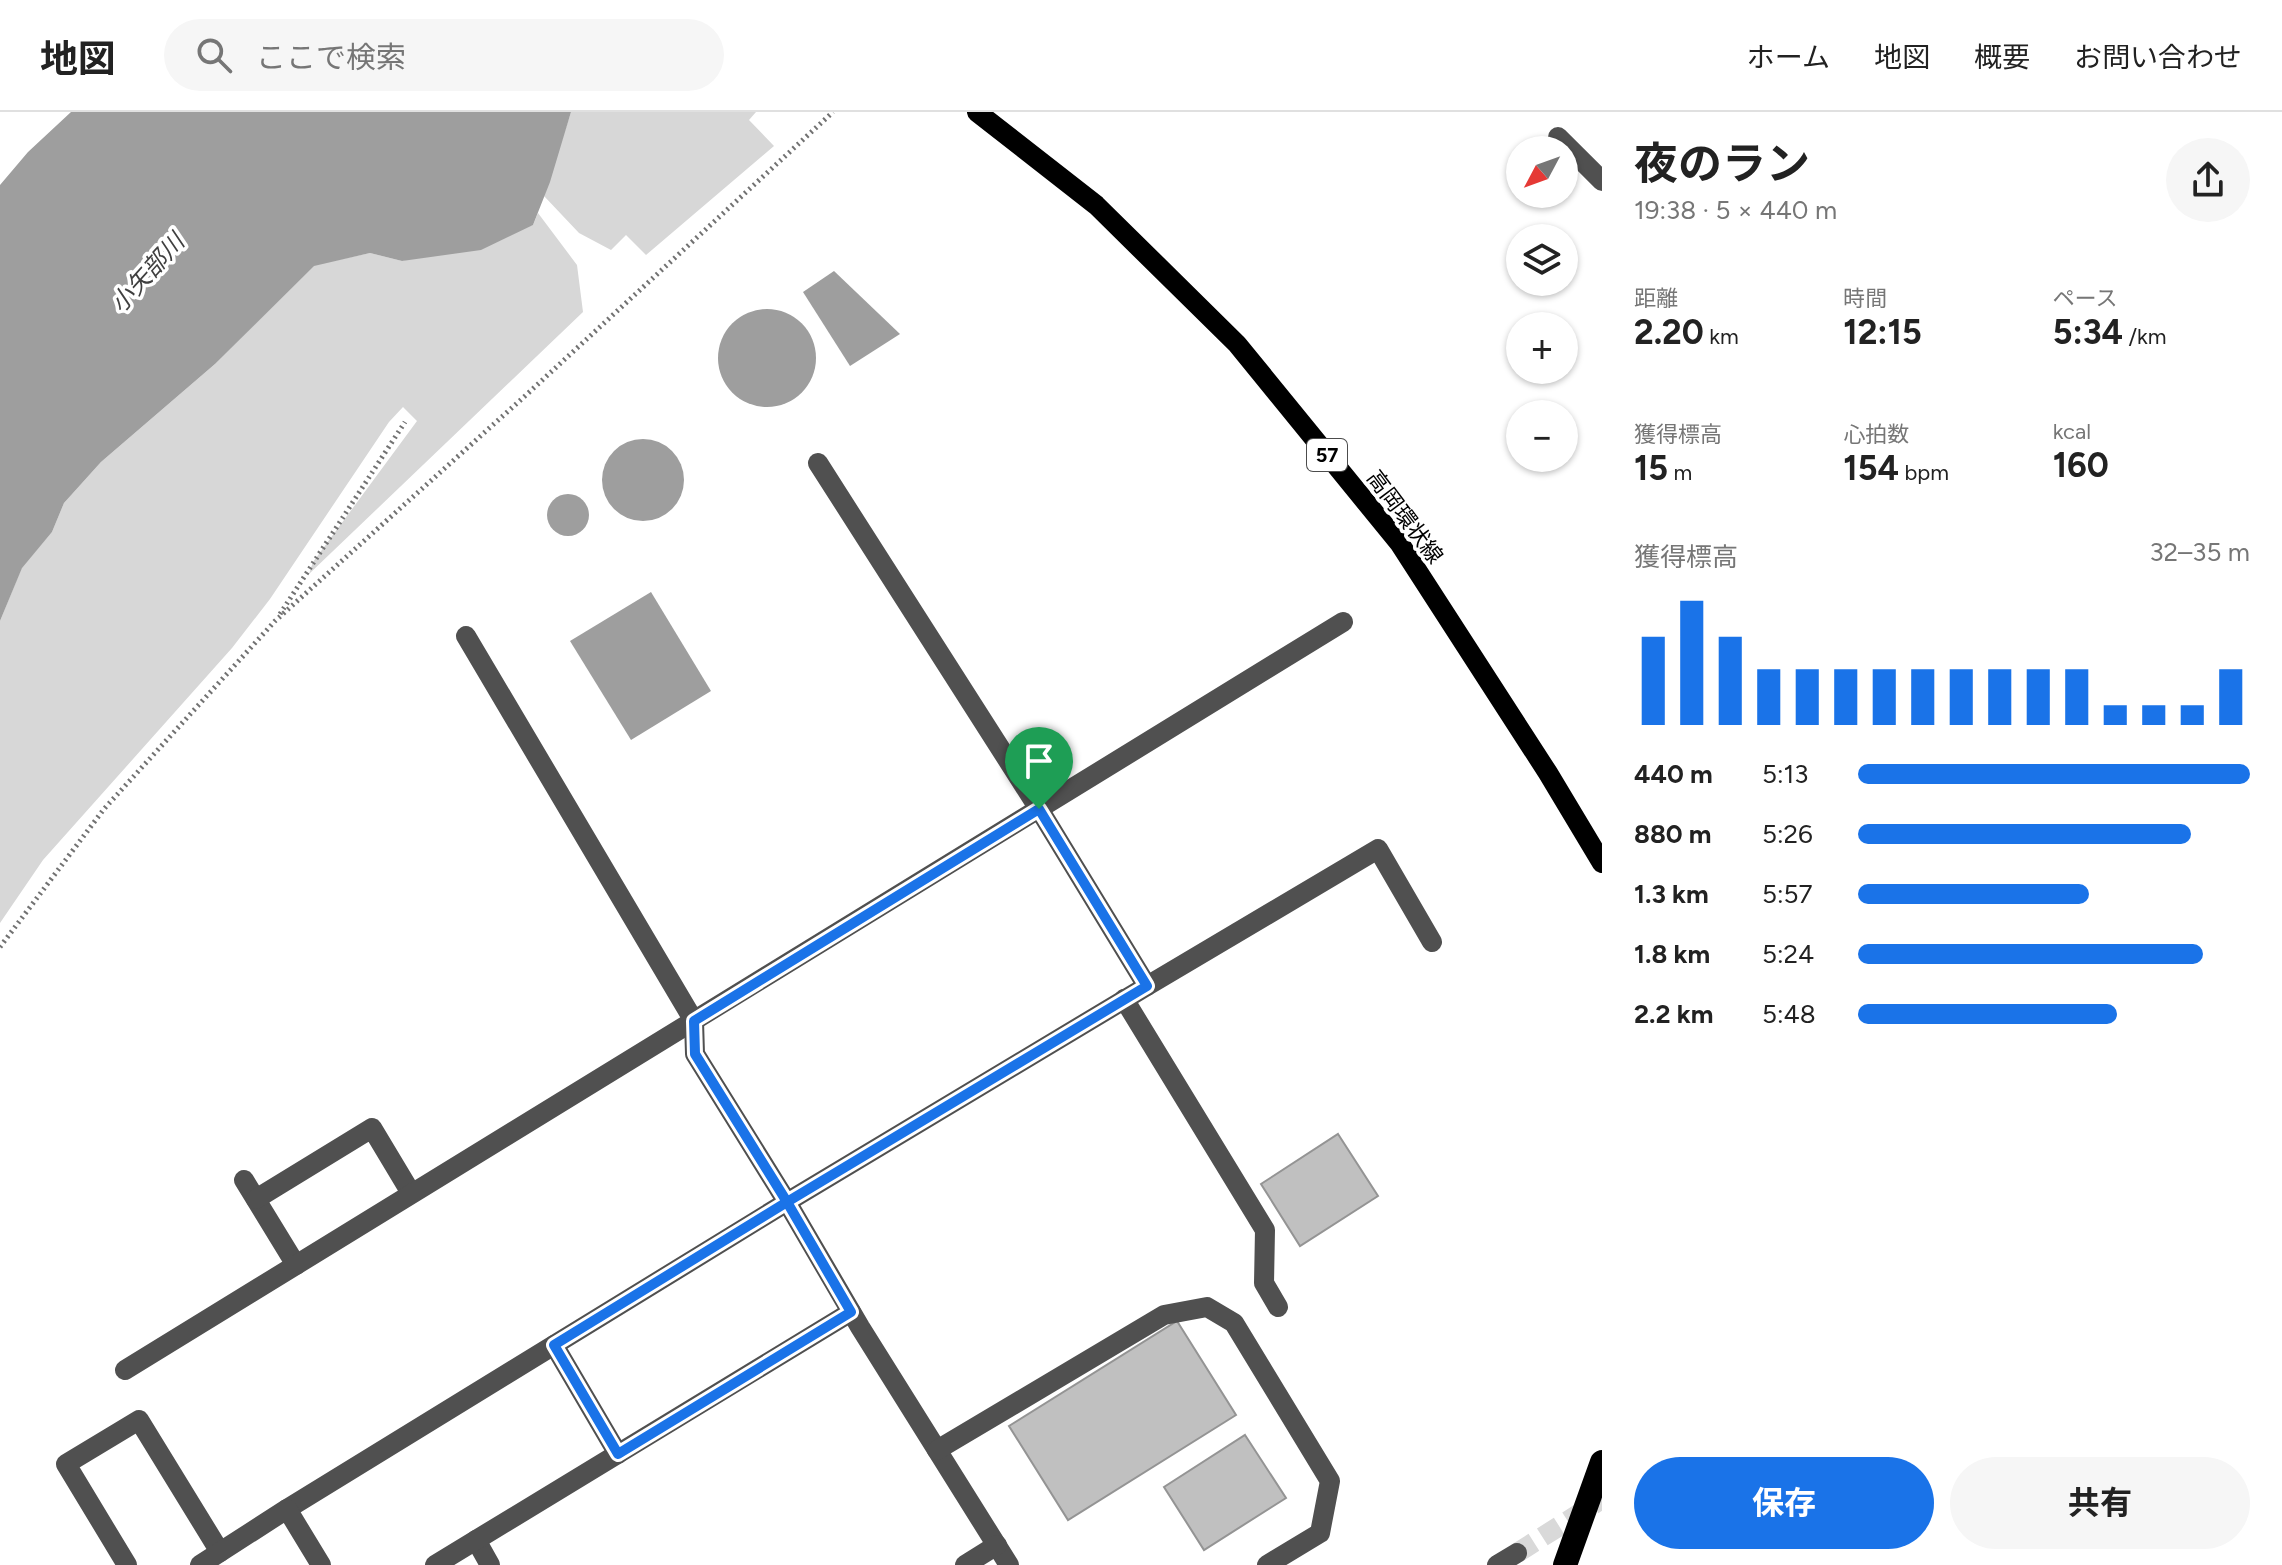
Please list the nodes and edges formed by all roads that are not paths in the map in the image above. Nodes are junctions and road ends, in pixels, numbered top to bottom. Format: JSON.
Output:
{"nodes":[{"id":1,"x":977,"y":112,"type":"edge"},
{"id":2,"x":1578,"y":157,"type":"edge"},
{"id":3,"x":1602,"y":181,"type":"edge"},
{"id":4,"x":818,"y":463,"type":"dead end"},
{"id":5,"x":1343,"y":622,"type":"dead end"},
{"id":6,"x":466,"y":636,"type":"dead end"},
{"id":7,"x":1039,"y":809,"type":"junction"},
{"id":8,"x":1602,"y":863,"type":"edge"},
{"id":9,"x":1432,"y":942,"type":"dead end"},
{"id":10,"x":1147,"y":986,"type":"junction"},
{"id":11,"x":1124,"y":999,"type":"junction"},
{"id":12,"x":694,"y":1021,"type":"junction"},
{"id":13,"x":244,"y":1180,"type":"dead end"},
{"id":14,"x":411,"y":1193,"type":"junction"},
{"id":15,"x":256,"y":1199,"type":"junction"},
{"id":16,"x":787,"y":1202,"type":"junction"},
{"id":17,"x":296,"y":1265,"type":"junction"},
{"id":18,"x":1278,"y":1307,"type":"dead end"},
{"id":19,"x":851,"y":1312,"type":"junction"},
{"id":20,"x":554,"y":1345,"type":"junction"},
{"id":21,"x":125,"y":1370,"type":"dead end"},
{"id":22,"x":937,"y":1450,"type":"junction"},
{"id":23,"x":618,"y":1454,"type":"junction"},
{"id":24,"x":1602,"y":1462,"type":"edge"},
{"id":25,"x":287,"y":1509,"type":"junction"},
{"id":26,"x":476,"y":1540,"type":"junction"},
{"id":27,"x":997,"y":1545,"type":"junction"},
{"id":28,"x":220,"y":1552,"type":"junction"},
{"id":29,"x":1517,"y":1553,"type":"tunnel mouth"},
{"id":30,"x":127,"y":1565,"type":"edge"},
{"id":31,"x":200,"y":1565,"type":"edge"},
{"id":32,"x":321,"y":1565,"type":"edge"},
{"id":33,"x":435,"y":1565,"type":"edge"},
{"id":34,"x":490,"y":1565,"type":"edge"},
{"id":35,"x":965,"y":1565,"type":"edge"},
{"id":36,"x":1009,"y":1565,"type":"edge"},
{"id":37,"x":1267,"y":1565,"type":"edge"},
{"id":38,"x":1497,"y":1565,"type":"edge"},
{"id":39,"x":1565,"y":1565,"type":"edge"}],
"edges":[{"from":1,"to":8,"type":"main road","name":"高岡環状線","number":"57"},
{"from":2,"to":3,"type":"street"},
{"from":4,"to":7,"type":"street"},
{"from":5,"to":7,"type":"street"},
{"from":6,"to":12,"type":"street"},
{"from":7,"to":10,"type":"street"},
{"from":7,"to":12,"type":"street"},
{"from":9,"to":10,"type":"street"},
{"from":10,"to":11,"type":"street"},
{"from":11,"to":16,"type":"street"},
{"from":11,"to":18,"type":"street"},
{"from":12,"to":14,"type":"street"},
{"from":12,"to":16,"type":"street"},
{"from":13,"to":15,"type":"street"},
{"from":14,"to":15,"type":"street"},
{"from":14,"to":17,"type":"street"},
{"from":15,"to":17,"type":"street"},
{"from":16,"to":19,"type":"street"},
{"from":16,"to":20,"type":"street"},
{"from":17,"to":21,"type":"street"},
{"from":19,"to":22,"type":"street"},
{"from":19,"to":23,"type":"street"},
{"from":20,"to":23,"type":"street"},
{"from":20,"to":25,"type":"street"},
{"from":22,"to":27,"type":"street"},
{"from":22,"to":37,"type":"street"},
{"from":23,"to":26,"type":"street"},
{"from":24,"to":39,"type":"highway"},
{"from":25,"to":28,"type":"street"},
{"from":25,"to":32,"type":"street"},
{"from":26,"to":33,"type":"street"},
{"from":26,"to":34,"type":"street"},
{"from":27,"to":35,"type":"street"},
{"from":27,"to":36,"type":"street"},
{"from":28,"to":30,"type":"street"},
{"from":28,"to":31,"type":"street"},
{"from":29,"to":38,"type":"street"}]}
